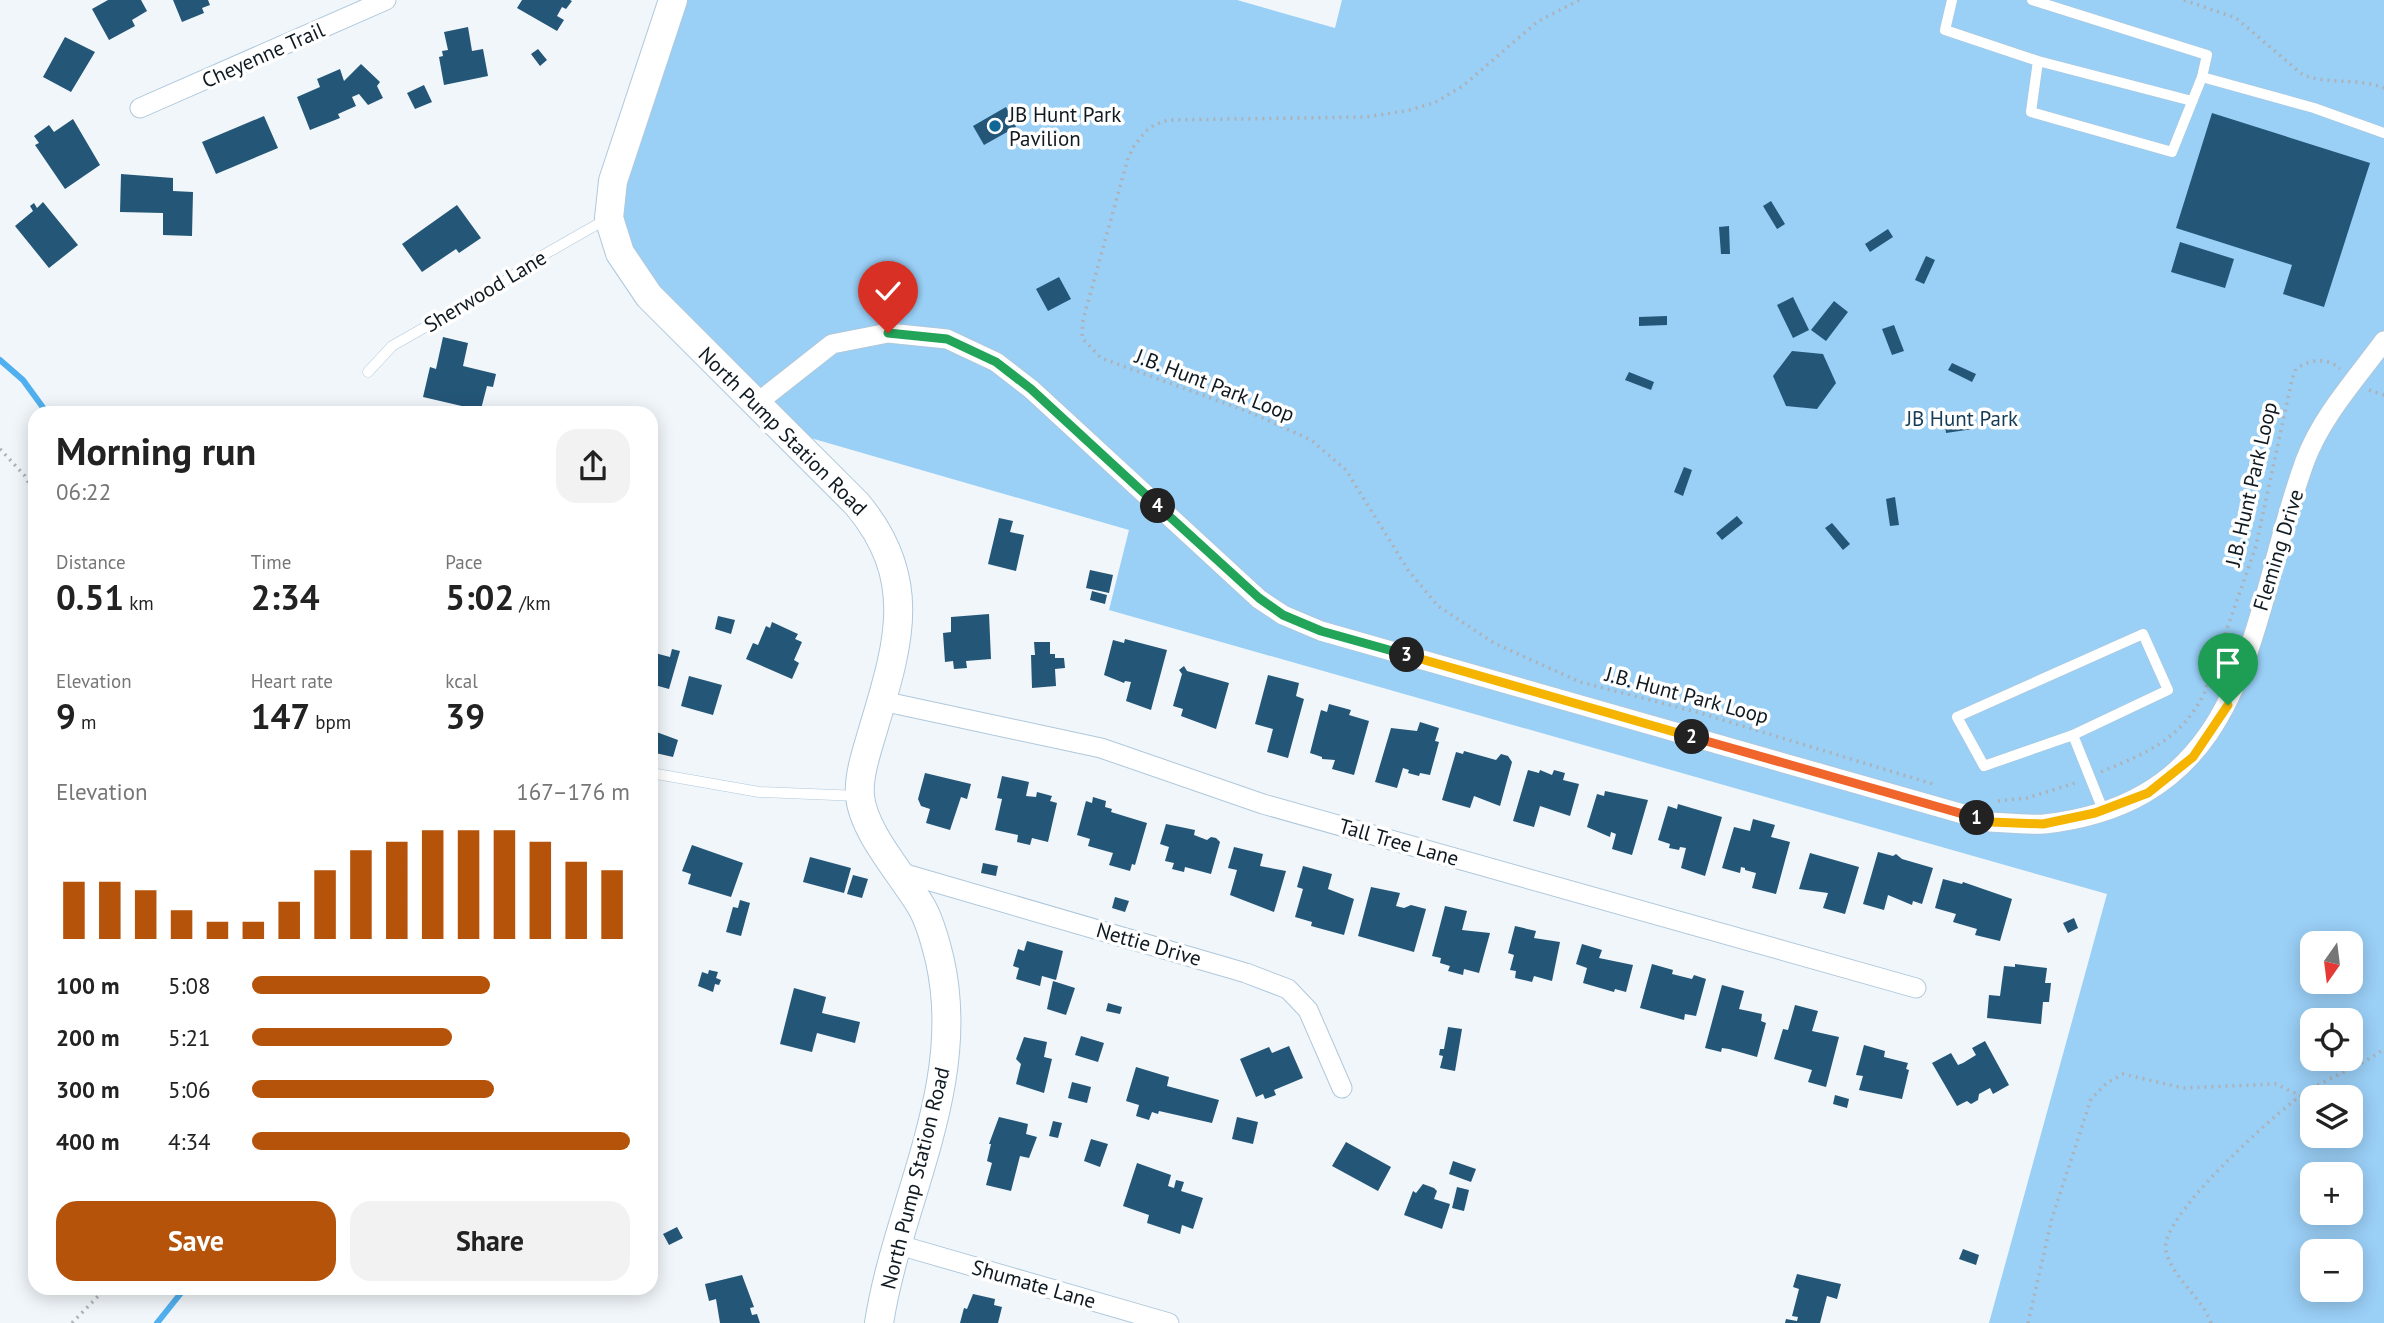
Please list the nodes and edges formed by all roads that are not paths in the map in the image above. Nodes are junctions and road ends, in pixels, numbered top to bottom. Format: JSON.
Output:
{"nodes":[{"id":1,"x":386,"y":0,"type":"edge"},
{"id":2,"x":673,"y":0,"type":"edge"},
{"id":3,"x":1952,"y":0,"type":"edge"},
{"id":4,"x":2032,"y":0,"type":"edge"},
{"id":5,"x":2038,"y":61,"type":"junction"},
{"id":6,"x":2202,"y":77,"type":"junction"},
{"id":7,"x":2192,"y":101,"type":"junction"},
{"id":8,"x":141,"y":108,"type":"dead end"},
{"id":9,"x":2384,"y":133,"type":"edge"},
{"id":10,"x":609,"y":218,"type":"junction"},
{"id":11,"x":2382,"y":348,"type":"edge"},
{"id":12,"x":368,"y":372,"type":"dead end"},
{"id":13,"x":757,"y":403,"type":"junction"},
{"id":14,"x":882,"y":701,"type":"junction"},
{"id":15,"x":2073,"y":735,"type":"junction"},
{"id":16,"x":658,"y":773,"type":"edge"},
{"id":17,"x":860,"y":796,"type":"junction"},
{"id":18,"x":2103,"y":810,"type":"junction"},
{"id":19,"x":899,"y":872,"type":"junction"},
{"id":20,"x":1916,"y":988,"type":"dead end"},
{"id":21,"x":1342,"y":1088,"type":"dead end"},
{"id":22,"x":900,"y":1245,"type":"junction"},
{"id":23,"x":879,"y":1323,"type":"edge"},
{"id":24,"x":1170,"y":1323,"type":"edge"}],
"edges":[{"from":1,"to":8,"type":"street","name":"Cheyenne Trail"},
{"from":2,"to":10,"type":"street","name":"North Pump Station Road"},
{"from":3,"to":5,"type":"lane"},
{"from":4,"to":6,"type":"lane"},
{"from":5,"to":7,"type":"lane"},
{"from":5,"to":7,"type":"lane"},
{"from":6,"to":7,"type":"lane"},
{"from":6,"to":9,"type":"lane"},
{"from":10,"to":12,"type":"lane","name":"Sherwood Lane"},
{"from":10,"to":13,"type":"street","name":"North Pump Station Road"},
{"from":11,"to":18,"type":"street","name":"Fleming Drive"},
{"from":13,"to":14,"type":"street","name":"North Pump Station Road"},
{"from":13,"to":18,"type":"street","name":"Fleming Drive"},
{"from":14,"to":17,"type":"street","name":"North Pump Station Road"},
{"from":14,"to":20,"type":"street","name":"Tall Tree Lane"},
{"from":15,"to":15,"type":"lane"},
{"from":15,"to":18,"type":"lane"},
{"from":16,"to":17,"type":"lane"},
{"from":17,"to":19,"type":"street","name":"North Pump Station Road"},
{"from":19,"to":21,"type":"street","name":"Nettie Drive"},
{"from":19,"to":22,"type":"street","name":"North Pump Station Road"},
{"from":22,"to":23,"type":"street","name":"North Pump Station Road"},
{"from":22,"to":24,"type":"street","name":"Shumate Lane"}]}
